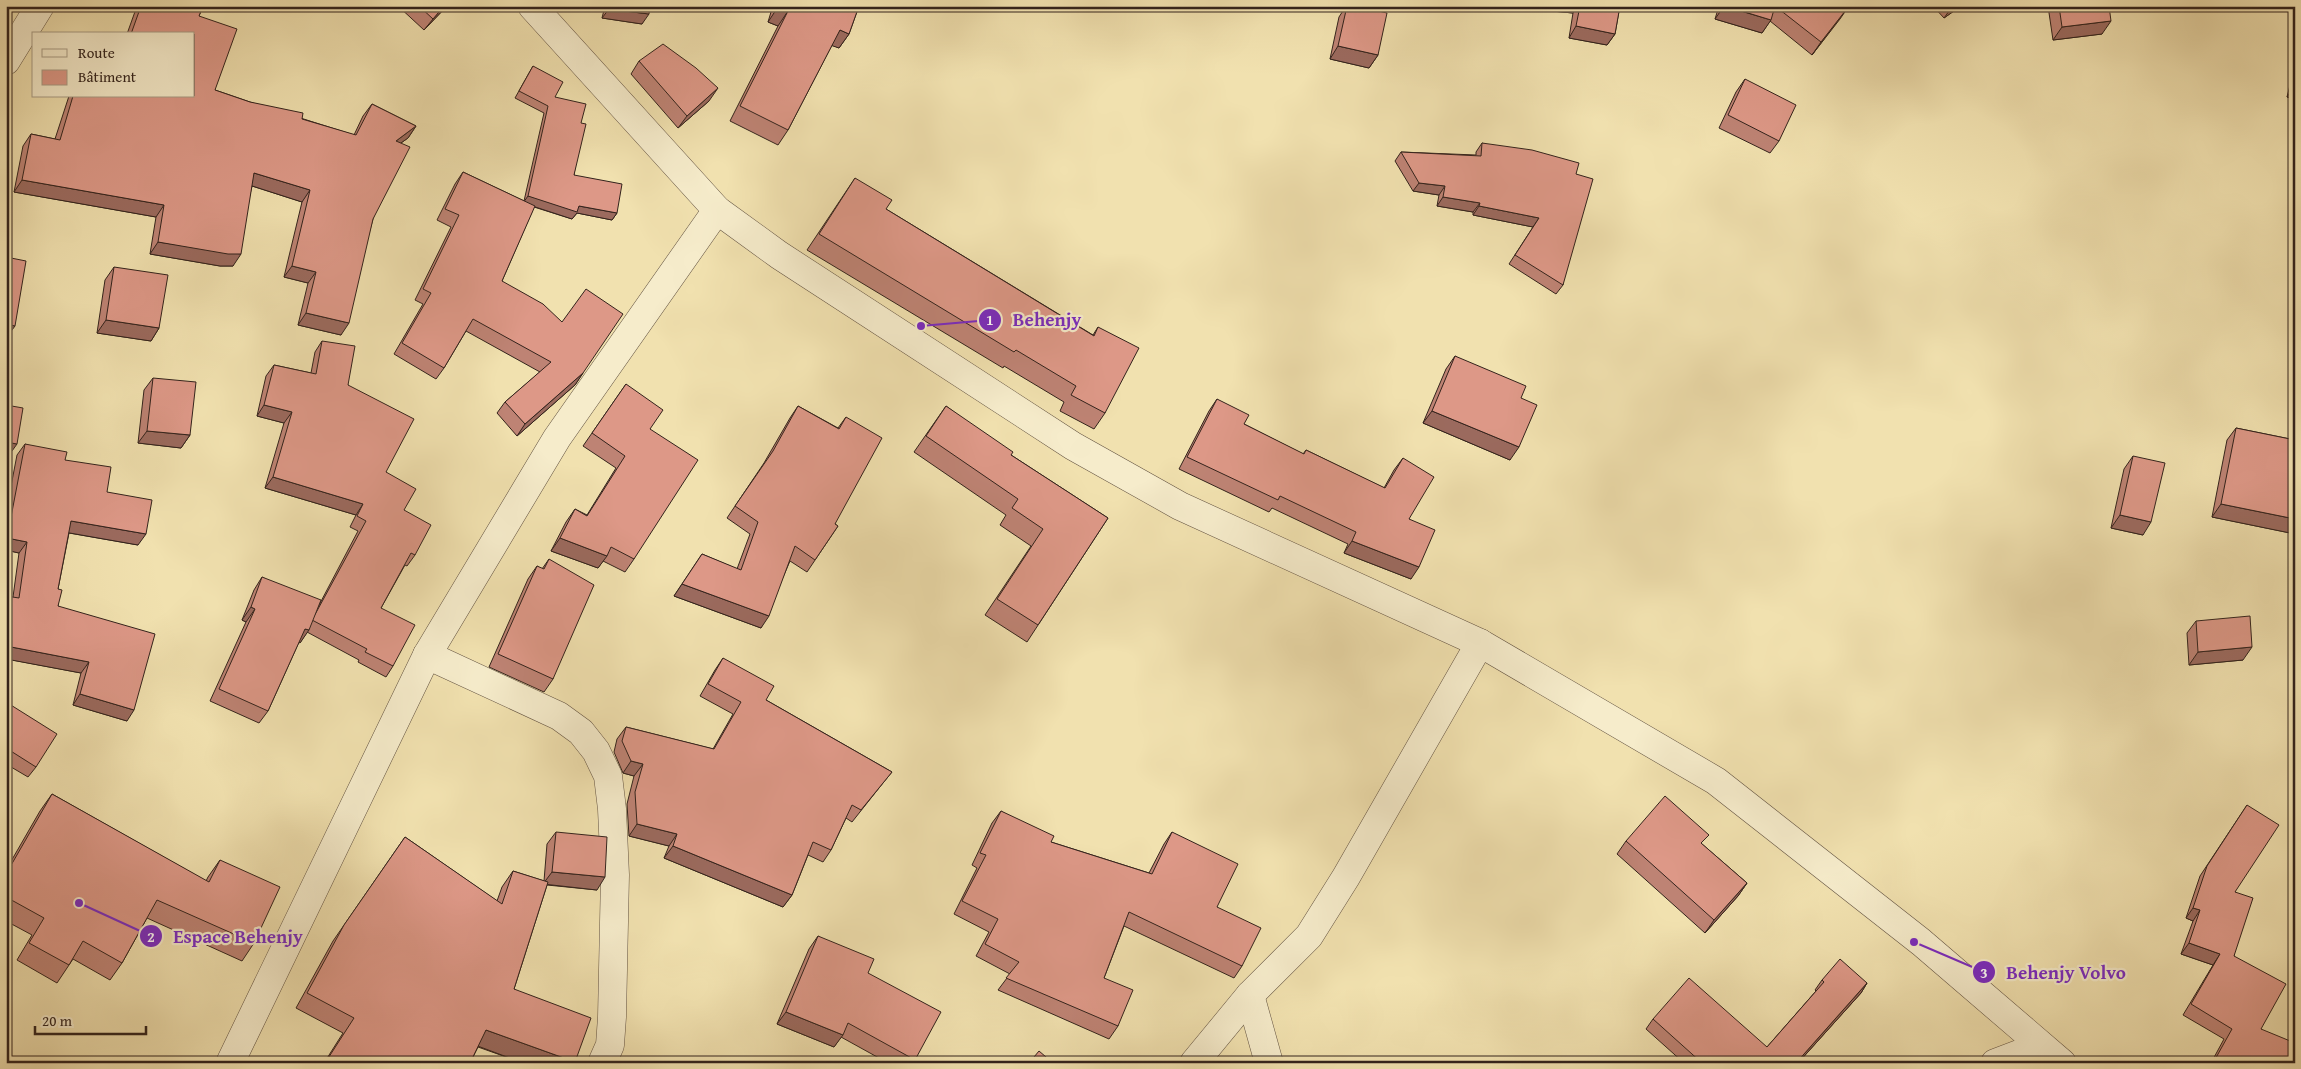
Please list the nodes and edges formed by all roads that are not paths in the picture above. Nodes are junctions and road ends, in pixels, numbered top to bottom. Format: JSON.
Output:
{"nodes":[{"id":1,"x":18,"y":6,"type":"edge"},
{"id":2,"x":40,"y":6,"type":"edge"},
{"id":3,"x":532,"y":6,"type":"edge"},
{"id":4,"x":6,"y":52,"type":"edge"},
{"id":5,"x":6,"y":61,"type":"edge"},
{"id":6,"x":717,"y":210,"type":"junction"},
{"id":7,"x":1480,"y":643,"type":"junction"},
{"id":8,"x":427,"y":655,"type":"junction"},
{"id":9,"x":1250,"y":995,"type":"junction"},
{"id":10,"x":2040,"y":1046,"type":"junction"},
{"id":11,"x":230,"y":1063,"type":"edge"},
{"id":12,"x":602,"y":1063,"type":"edge"},
{"id":13,"x":1194,"y":1063,"type":"edge"},
{"id":14,"x":1269,"y":1063,"type":"edge"},
{"id":15,"x":1995,"y":1063,"type":"edge"},
{"id":16,"x":2062,"y":1063,"type":"edge"}],
"edges":[{"from":1,"to":4,"type":"street"},
{"from":2,"to":5,"type":"street"},
{"from":3,"to":6,"type":"street"},
{"from":6,"to":7,"type":"street"},
{"from":6,"to":8,"type":"street"},
{"from":7,"to":9,"type":"street"},
{"from":7,"to":10,"type":"street"},
{"from":8,"to":11,"type":"street"},
{"from":8,"to":12,"type":"street"},
{"from":9,"to":13,"type":"street"},
{"from":9,"to":14,"type":"street"},
{"from":10,"to":15,"type":"street"},
{"from":10,"to":16,"type":"street"}]}
